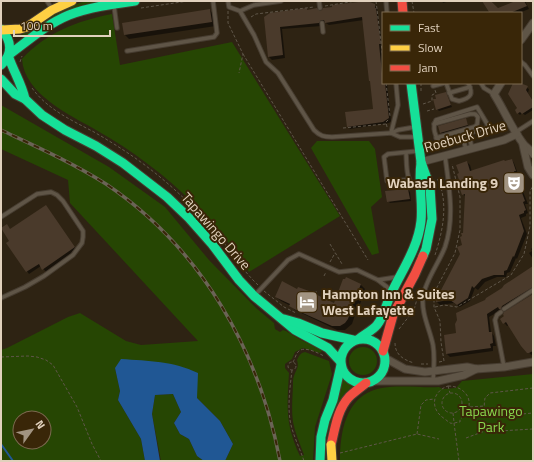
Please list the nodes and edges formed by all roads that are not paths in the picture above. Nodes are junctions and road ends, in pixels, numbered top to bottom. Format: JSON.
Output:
{"nodes":[{"id":1,"x":47,"y":1,"type":"edge"},
{"id":2,"x":72,"y":1,"type":"edge"},
{"id":3,"x":213,"y":1,"type":"edge"},
{"id":4,"x":228,"y":1,"type":"edge"},
{"id":5,"x":281,"y":1,"type":"edge"},
{"id":6,"x":319,"y":1,"type":"edge"},
{"id":7,"x":386,"y":1,"type":"edge"},
{"id":8,"x":402,"y":1,"type":"edge"},
{"id":9,"x":408,"y":1,"type":"edge"},
{"id":10,"x":138,"y":4,"type":"edge"},
{"id":11,"x":114,"y":5,"type":"junction"},
{"id":12,"x":320,"y":7,"type":"road end"},
{"id":13,"x":52,"y":10,"type":"junction"},
{"id":14,"x":240,"y":11,"type":"junction"},
{"id":15,"x":387,"y":12,"type":"edge"},
{"id":16,"x":403,"y":12,"type":"edge"},
{"id":17,"x":409,"y":12,"type":"edge"},
{"id":18,"x":322,"y":23,"type":"dead end"},
{"id":19,"x":533,"y":23,"type":"edge"},
{"id":20,"x":118,"y":28,"type":"dead end"},
{"id":21,"x":2,"y":30,"type":"edge"},
{"id":22,"x":323,"y":32,"type":"dead end"},
{"id":23,"x":522,"y":39,"type":"edge"},
{"id":24,"x":127,"y":51,"type":"dead end"},
{"id":25,"x":10,"y":56,"type":"junction"},
{"id":26,"x":522,"y":63,"type":"edge"},
{"id":27,"x":1,"y":65,"type":"edge"},
{"id":28,"x":533,"y":76,"type":"edge"},
{"id":29,"x":1,"y":79,"type":"edge"},
{"id":30,"x":396,"y":84,"type":"edge"},
{"id":31,"x":411,"y":84,"type":"edge"},
{"id":32,"x":441,"y":84,"type":"edge"},
{"id":33,"x":445,"y":84,"type":"edge"},
{"id":34,"x":468,"y":84,"type":"edge"},
{"id":35,"x":482,"y":84,"type":"edge"},
{"id":36,"x":500,"y":84,"type":"edge"},
{"id":37,"x":433,"y":86,"type":"dead end"},
{"id":38,"x":470,"y":87,"type":"junction"},
{"id":39,"x":449,"y":93,"type":"junction"},
{"id":40,"x":494,"y":94,"type":"junction"},
{"id":41,"x":25,"y":99,"type":"junction"},
{"id":42,"x":533,"y":121,"type":"edge"},
{"id":43,"x":434,"y":124,"type":"junction"},
{"id":44,"x":416,"y":132,"type":"junction"},
{"id":45,"x":390,"y":133,"type":"junction"},
{"id":46,"x":516,"y":133,"type":"junction"},
{"id":47,"x":436,"y":138,"type":"junction"},
{"id":48,"x":523,"y":144,"type":"junction"},
{"id":49,"x":469,"y":150,"type":"junction"},
{"id":50,"x":419,"y":151,"type":"junction"},
{"id":51,"x":406,"y":153,"type":"junction"},
{"id":52,"x":533,"y":154,"type":"edge"},
{"id":53,"x":445,"y":156,"type":"junction"},
{"id":54,"x":421,"y":162,"type":"junction"},
{"id":55,"x":533,"y":175,"type":"edge"},
{"id":56,"x":409,"y":180,"type":"junction"},
{"id":57,"x":420,"y":187,"type":"junction"},
{"id":58,"x":1,"y":217,"type":"edge"},
{"id":59,"x":400,"y":277,"type":"junction"},
{"id":60,"x":378,"y":280,"type":"junction"},
{"id":61,"x":533,"y":290,"type":"edge"},
{"id":62,"x":391,"y":292,"type":"junction"},
{"id":63,"x":254,"y":296,"type":"junction"},
{"id":64,"x":1,"y":298,"type":"edge"},
{"id":65,"x":282,"y":318,"type":"junction"},
{"id":66,"x":357,"y":339,"type":"junction"},
{"id":67,"x":384,"y":354,"type":"junction"},
{"id":68,"x":533,"y":362,"type":"edge"},
{"id":69,"x":340,"y":363,"type":"junction"},
{"id":70,"x":504,"y":367,"type":"junction"},
{"id":71,"x":476,"y":369,"type":"junction"},
{"id":72,"x":434,"y":372,"type":"junction"},
{"id":73,"x":433,"y":381,"type":"junction"},
{"id":74,"x":369,"y":382,"type":"junction"},
{"id":75,"x":320,"y":461,"type":"edge"},
{"id":76,"x":332,"y":461,"type":"edge"}],
"edges":[{"from":1,"to":13,"type":"lane"},
{"from":2,"to":13,"type":"main road"},
{"from":3,"to":24,"type":"lane"},
{"from":4,"to":14,"type":"lane"},
{"from":5,"to":14,"type":"lane"},
{"from":6,"to":12,"type":"lane"},
{"from":7,"to":15,"type":"lane"},
{"from":8,"to":16,"type":"main road"},
{"from":9,"to":17,"type":"main road"},
{"from":10,"to":11,"type":"main road"},
{"from":11,"to":20,"type":"lane"},
{"from":11,"to":25,"type":"main road"},
{"from":13,"to":21,"type":"main road"},
{"from":14,"to":45,"type":"lane"},
{"from":18,"to":22,"type":"lane"},
{"from":19,"to":23,"type":"street"},
{"from":21,"to":25,"type":"main road","name":"Tapawingo Drive"},
{"from":25,"to":27,"type":"main road"},
{"from":25,"to":41,"type":"main road","name":"Tapawingo Drive"},
{"from":26,"to":28,"type":"lane"},
{"from":29,"to":41,"type":"main road","name":"Tapawingo Drive"},
{"from":30,"to":45,"type":"lane"},
{"from":31,"to":44,"type":"main road"},
{"from":32,"to":37,"type":"lane"},
{"from":33,"to":39,"type":"lane"},
{"from":34,"to":38,"type":"lane"},
{"from":35,"to":40,"type":"lane"},
{"from":36,"to":40,"type":"street"},
{"from":38,"to":39,"type":"lane"},
{"from":38,"to":39,"type":"lane"},
{"from":40,"to":46,"type":"street"},
{"from":41,"to":63,"type":"main road","name":"Tapawingo Drive"},
{"from":42,"to":46,"type":"lane"},
{"from":43,"to":47,"type":"lane"},
{"from":43,"to":47,"type":"lane"},
{"from":43,"to":49,"type":"lane"},
{"from":44,"to":45,"type":"lane"},
{"from":44,"to":45,"type":"lane"},
{"from":44,"to":50,"type":"main road"},
{"from":46,"to":48,"type":"street"},
{"from":46,"to":49,"type":"street","name":"Roebuck Drive"},
{"from":47,"to":49,"type":"lane"},
{"from":48,"to":52,"type":"street"},
{"from":48,"to":55,"type":"street"},
{"from":49,"to":53,"type":"street","name":"Roebuck Drive"},
{"from":50,"to":51,"type":"lane"},
{"from":50,"to":54,"type":"main road"},
{"from":51,"to":56,"type":"lane"},
{"from":51,"to":56,"type":"lane"},
{"from":53,"to":54,"type":"street","name":"Roebuck Drive"},
{"from":53,"to":72,"type":"lane"},
{"from":54,"to":57,"type":"main road"},
{"from":54,"to":67,"type":"main road"},
{"from":56,"to":57,"type":"lane"},
{"from":57,"to":59,"type":"main road"},
{"from":58,"to":64,"type":"lane"},
{"from":59,"to":60,"type":"lane"},
{"from":59,"to":62,"type":"main road"},
{"from":60,"to":62,"type":"lane"},
{"from":60,"to":63,"type":"lane"},
{"from":61,"to":70,"type":"lane"},
{"from":62,"to":66,"type":"main road"},
{"from":63,"to":65,"type":"main road","name":"Tapawingo Drive"},
{"from":65,"to":66,"type":"main road","name":"Tapawingo Drive"},
{"from":65,"to":69,"type":"main road","name":"Tapawingo Drive"},
{"from":66,"to":67,"type":"main road"},
{"from":66,"to":69,"type":"main road"},
{"from":67,"to":72,"type":"street"},
{"from":67,"to":74,"type":"main road"},
{"from":68,"to":70,"type":"street"},
{"from":69,"to":74,"type":"main road"},
{"from":69,"to":75,"type":"main road"},
{"from":70,"to":71,"type":"street"},
{"from":71,"to":72,"type":"street"},
{"from":71,"to":73,"type":"street"},
{"from":72,"to":73,"type":"lane"},
{"from":73,"to":74,"type":"street"},
{"from":74,"to":76,"type":"main road","bridge":true}]}
